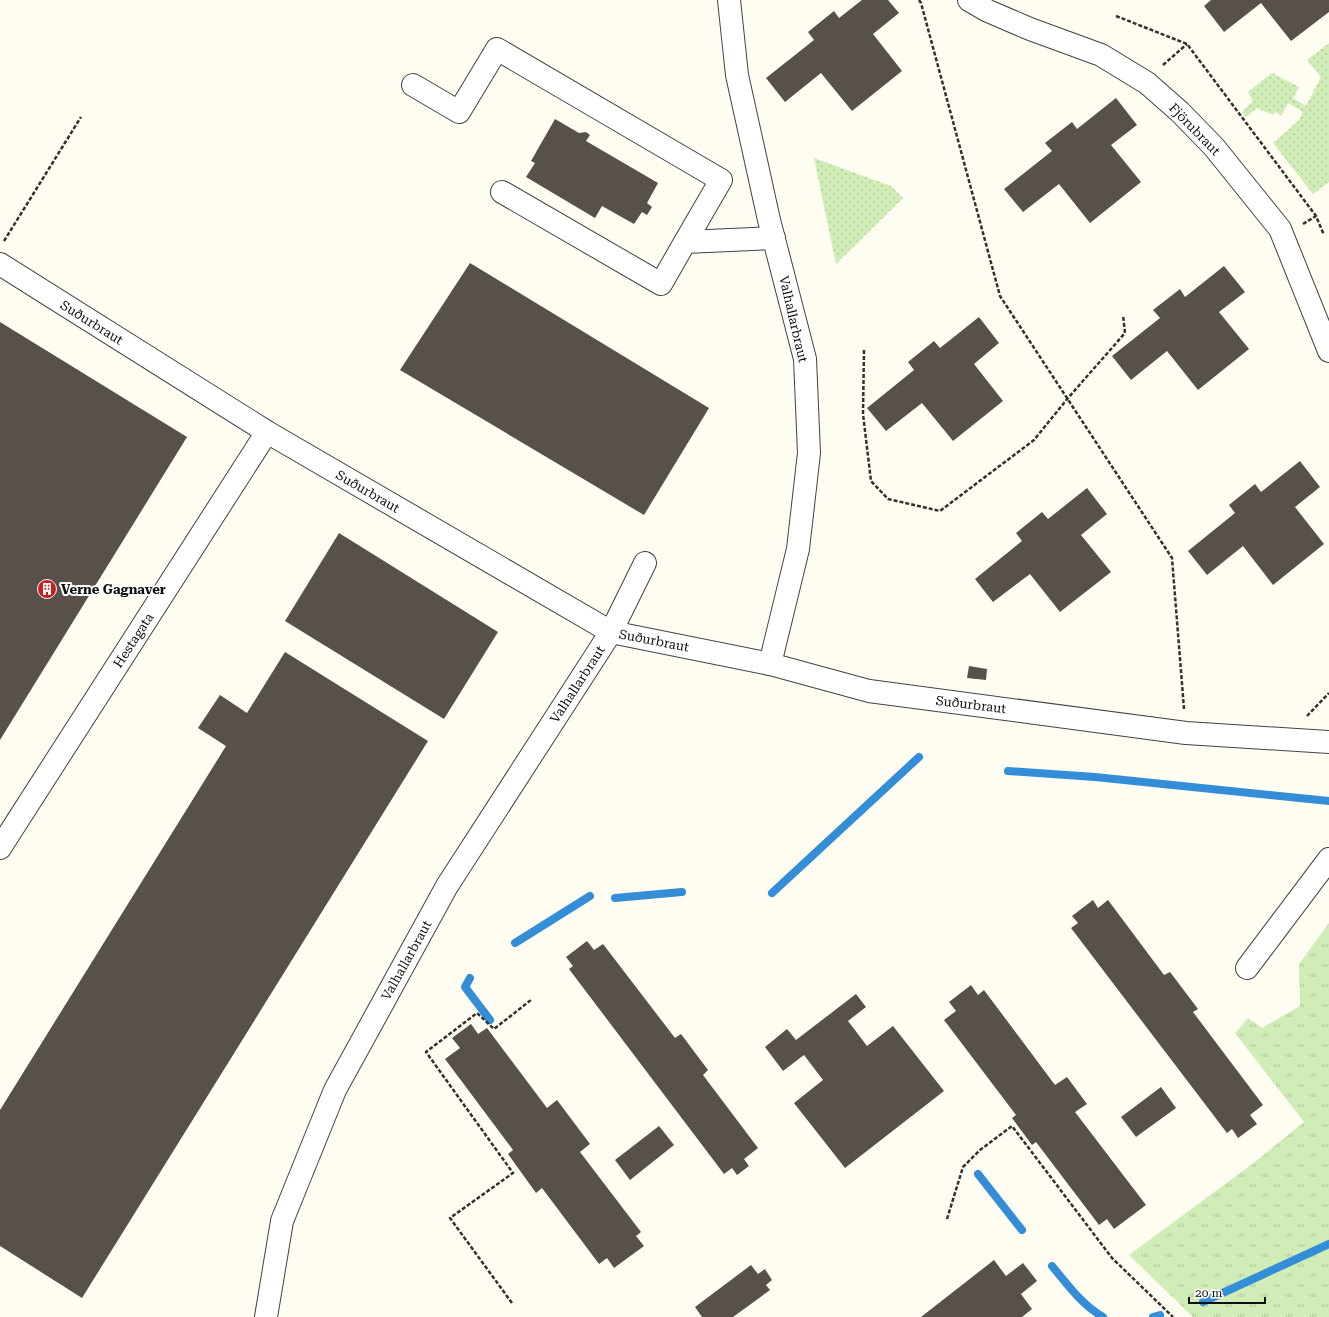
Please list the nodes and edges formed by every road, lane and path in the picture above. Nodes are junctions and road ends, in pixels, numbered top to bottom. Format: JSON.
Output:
{"nodes":[{"id":1,"x":729,"y":0,"type":"edge"},
{"id":2,"x":919,"y":0,"type":"edge"},
{"id":3,"x":969,"y":0,"type":"edge"},
{"id":4,"x":1116,"y":16,"type":"dead end"},
{"id":5,"x":1187,"y":44,"type":"junction"},
{"id":6,"x":1143,"y":81,"type":"junction"},
{"id":7,"x":413,"y":85,"type":"dead end"},
{"id":8,"x":81,"y":117,"type":"dead end"},
{"id":9,"x":502,"y":192,"type":"dead end"},
{"id":10,"x":1324,"y":235,"type":"dead end"},
{"id":11,"x":774,"y":238,"type":"junction"},
{"id":12,"x":685,"y":242,"type":"junction"},
{"id":13,"x":3,"y":243,"type":"dead end"},
{"id":14,"x":0,"y":264,"type":"edge"},
{"id":15,"x":1123,"y":315,"type":"dead end"},
{"id":16,"x":864,"y":350,"type":"dead end"},
{"id":17,"x":1329,"y":351,"type":"edge"},
{"id":18,"x":1068,"y":398,"type":"junction"},
{"id":19,"x":267,"y":432,"type":"junction"},
{"id":20,"x":646,"y":563,"type":"dead end"},
{"id":21,"x":611,"y":632,"type":"junction"},
{"id":22,"x":770,"y":664,"type":"junction"},
{"id":23,"x":1186,"y":733,"type":"junction"},
{"id":24,"x":1329,"y":742,"type":"edge"},
{"id":25,"x":0,"y":848,"type":"edge"},
{"id":26,"x":1329,"y":859,"type":"edge"},
{"id":27,"x":1247,"y":968,"type":"dead end"},
{"id":28,"x":531,"y":1000,"type":"dead end"},
{"id":29,"x":947,"y":1219,"type":"dead end"},
{"id":30,"x":512,"y":1303,"type":"dead end"},
{"id":31,"x":266,"y":1317,"type":"edge"},
{"id":32,"x":1173,"y":1317,"type":"edge"}],
"edges":[{"from":1,"to":11,"type":"street","name":"Valhallarbraut"},
{"from":2,"to":18,"type":"path"},
{"from":3,"to":6,"type":"street","name":"Fjörubraut"},
{"from":4,"to":5,"type":"path"},
{"from":5,"to":6,"type":"path"},
{"from":5,"to":10,"type":"path"},
{"from":6,"to":17,"type":"street","name":"Fjörubraut"},
{"from":7,"to":12,"type":"street"},
{"from":8,"to":13,"type":"path"},
{"from":9,"to":12,"type":"street"},
{"from":11,"to":12,"type":"street"},
{"from":11,"to":22,"type":"street","name":"Valhallarbraut"},
{"from":14,"to":19,"type":"street","name":"Suðurbraut"},
{"from":15,"to":18,"type":"path"},
{"from":16,"to":18,"type":"path"},
{"from":18,"to":23,"type":"path"},
{"from":19,"to":21,"type":"street","name":"Suðurbraut"},
{"from":19,"to":25,"type":"street","name":"Hestagata"},
{"from":20,"to":21,"type":"street","name":"Valhallarbraut"},
{"from":21,"to":22,"type":"street","name":"Suðurbraut"},
{"from":21,"to":31,"type":"street","name":"Valhallarbraut"},
{"from":22,"to":23,"type":"street","name":"Suðurbraut"},
{"from":23,"to":24,"type":"street","name":"Suðurbraut"},
{"from":26,"to":27,"type":"street"},
{"from":28,"to":30,"type":"path"},
{"from":29,"to":32,"type":"path"}]}
